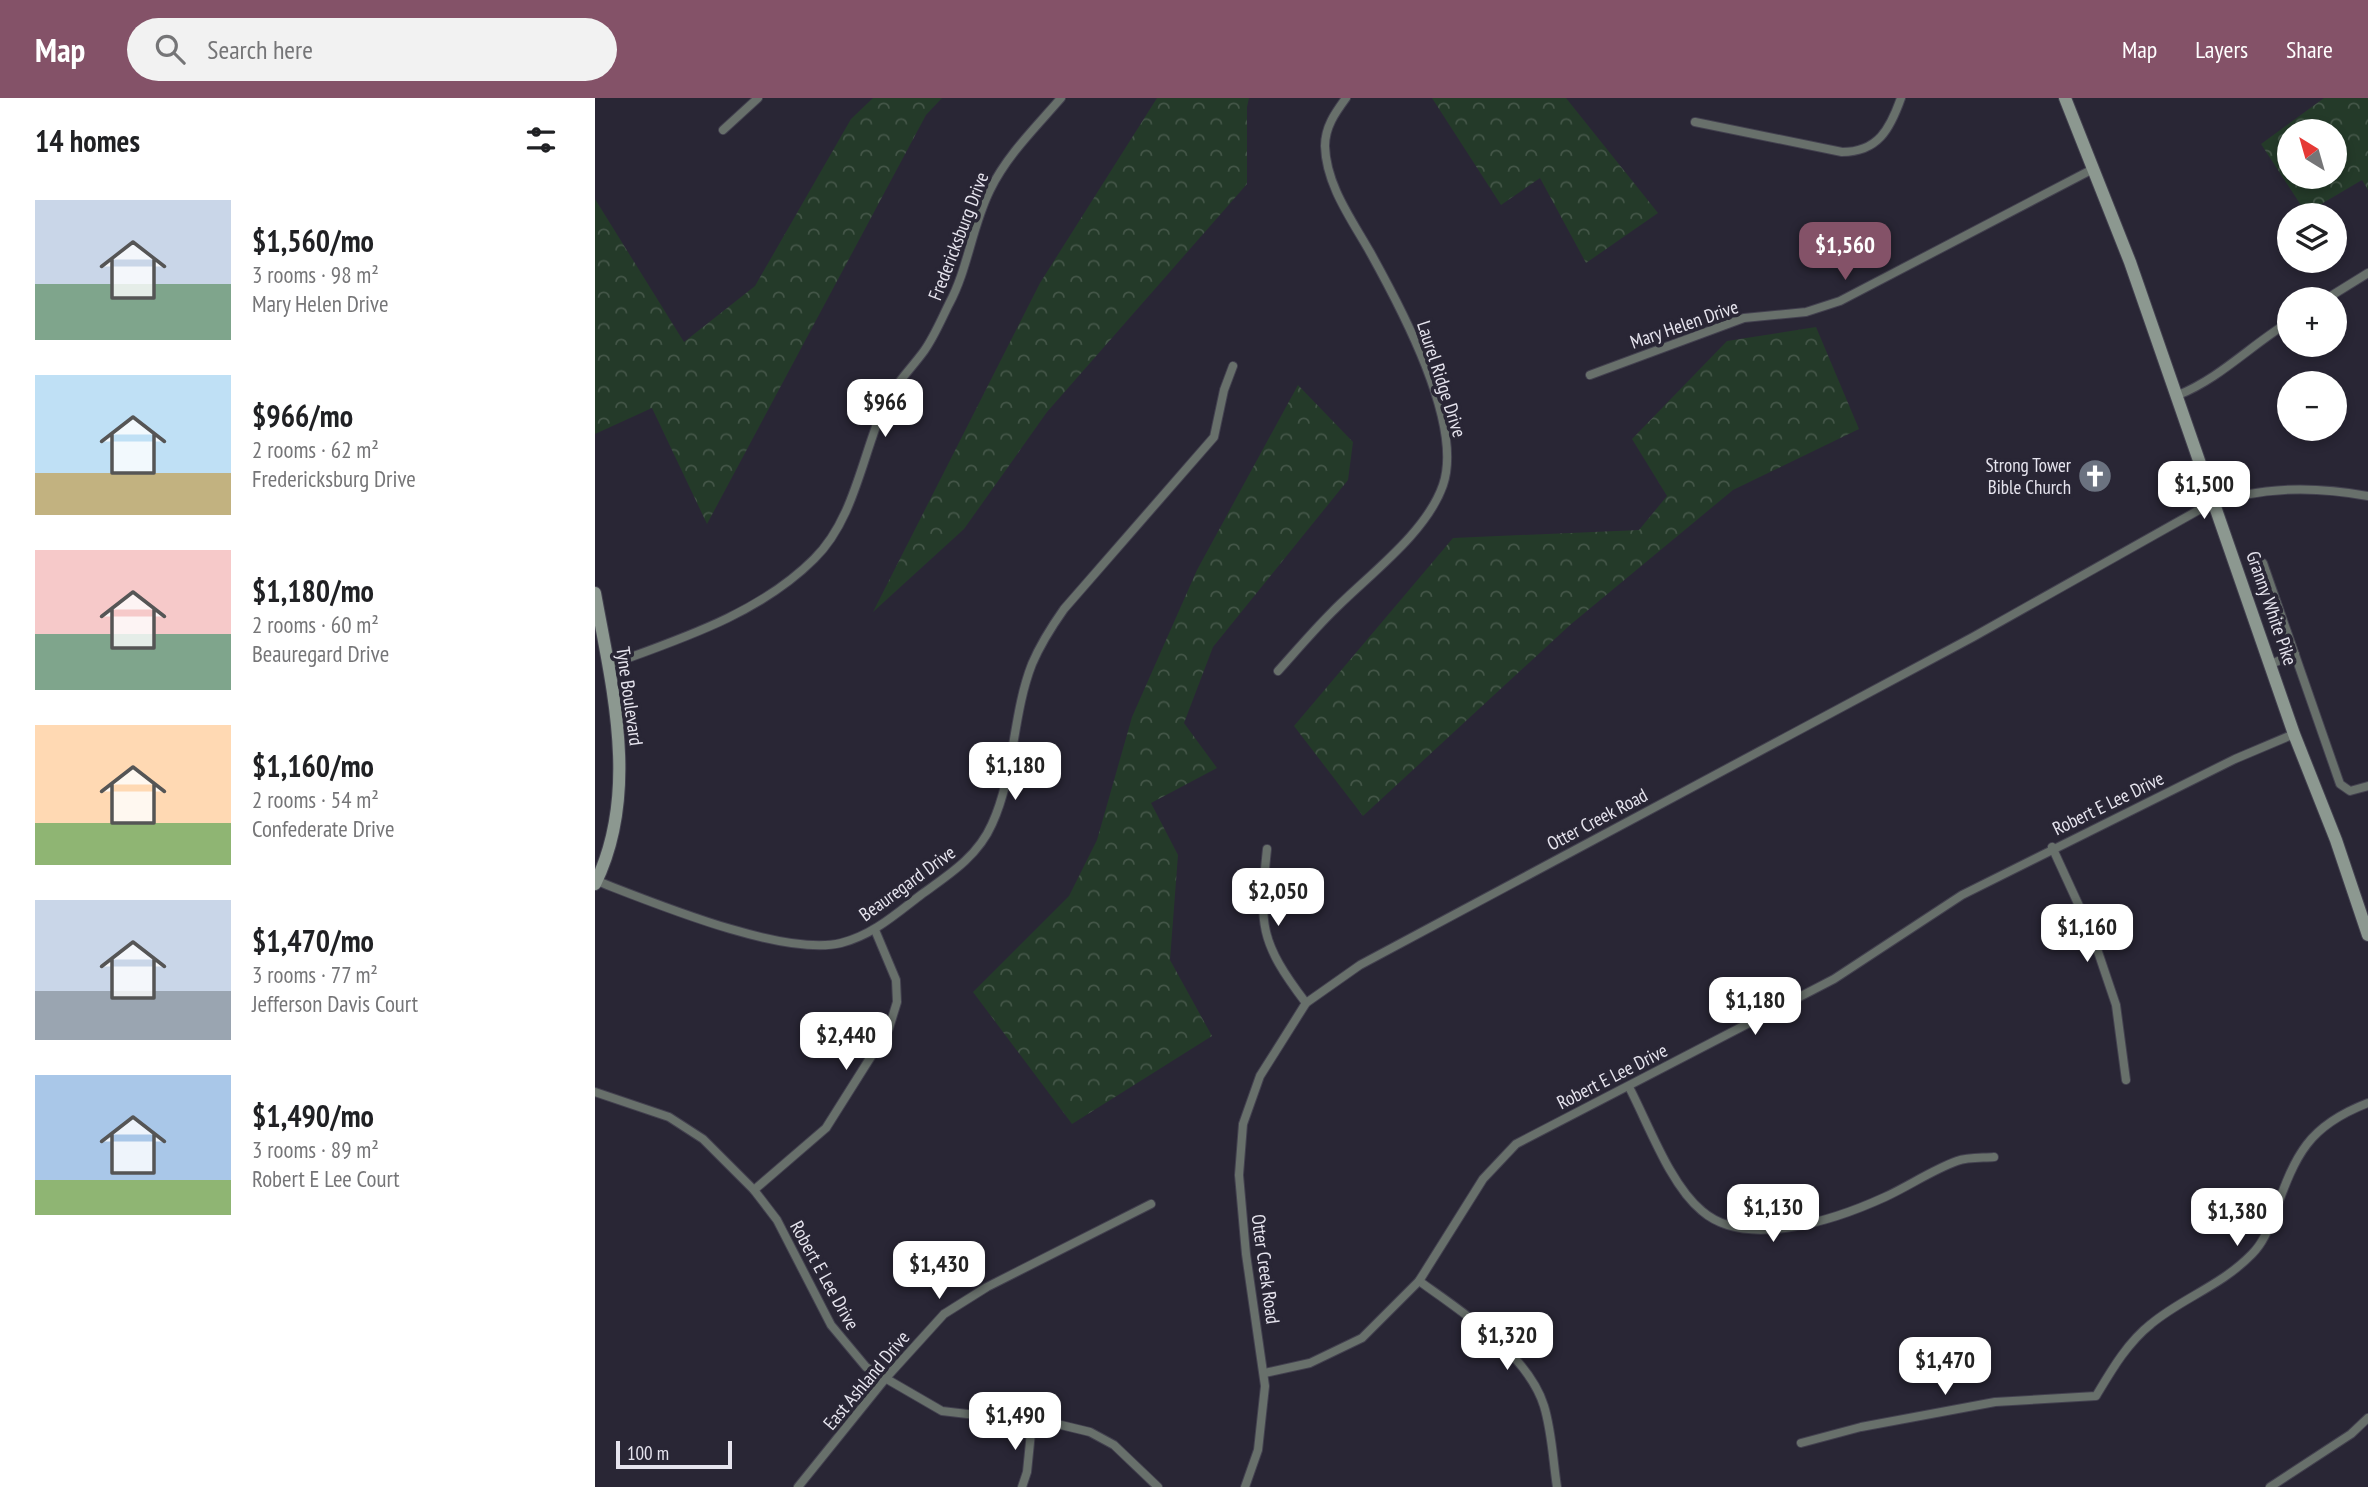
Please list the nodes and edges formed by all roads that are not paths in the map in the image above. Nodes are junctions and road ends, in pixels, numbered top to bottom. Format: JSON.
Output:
{"nodes":[{"id":1,"x":758,"y":98,"type":"edge"},
{"id":2,"x":1061,"y":98,"type":"edge"},
{"id":3,"x":1346,"y":98,"type":"edge"},
{"id":4,"x":1901,"y":98,"type":"edge"},
{"id":5,"x":2065,"y":98,"type":"edge"},
{"id":6,"x":1695,"y":122,"type":"dead end"},
{"id":7,"x":723,"y":130,"type":"dead end"},
{"id":8,"x":2093,"y":169,"type":"junction"},
{"id":9,"x":2368,"y":273,"type":"edge"},
{"id":10,"x":2345,"y":287,"type":"edge"},
{"id":11,"x":2277,"y":330,"type":"edge"},
{"id":12,"x":1233,"y":366,"type":"dead end"},
{"id":13,"x":1590,"y":375,"type":"dead end"},
{"id":14,"x":2178,"y":396,"type":"junction"},
{"id":15,"x":2368,"y":496,"type":"edge"},
{"id":16,"x":2215,"y":502,"type":"junction"},
{"id":17,"x":2263,"y":563,"type":"dead end"},
{"id":18,"x":595,"y":593,"type":"edge"},
{"id":19,"x":2295,"y":654,"type":"junction"},
{"id":20,"x":2271,"y":664,"type":"junction"},
{"id":21,"x":609,"y":665,"type":"junction"},
{"id":22,"x":1278,"y":671,"type":"dead end"},
{"id":23,"x":2294,"y":734,"type":"junction"},
{"id":24,"x":2368,"y":786,"type":"edge"},
{"id":25,"x":2052,"y":847,"type":"junction"},
{"id":26,"x":1267,"y":849,"type":"dead end"},
{"id":27,"x":596,"y":883,"type":"edge"},
{"id":28,"x":874,"y":930,"type":"junction"},
{"id":29,"x":2368,"y":935,"type":"edge"},
{"id":30,"x":1306,"y":1003,"type":"junction"},
{"id":31,"x":2126,"y":1080,"type":"dead end"},
{"id":32,"x":1629,"y":1087,"type":"junction"},
{"id":33,"x":595,"y":1092,"type":"edge"},
{"id":34,"x":2368,"y":1103,"type":"edge"},
{"id":35,"x":1994,"y":1157,"type":"dead end"},
{"id":36,"x":754,"y":1191,"type":"junction"},
{"id":37,"x":1151,"y":1204,"type":"dead end"},
{"id":38,"x":1419,"y":1281,"type":"junction"},
{"id":39,"x":1265,"y":1373,"type":"junction"},
{"id":40,"x":885,"y":1379,"type":"junction"},
{"id":41,"x":2368,"y":1418,"type":"edge"},
{"id":42,"x":1032,"y":1422,"type":"junction"},
{"id":43,"x":1801,"y":1443,"type":"dead end"},
{"id":44,"x":798,"y":1487,"type":"edge"},
{"id":45,"x":1022,"y":1487,"type":"edge"},
{"id":46,"x":1158,"y":1487,"type":"edge"},
{"id":47,"x":1245,"y":1487,"type":"edge"},
{"id":48,"x":1557,"y":1487,"type":"edge"},
{"id":49,"x":2270,"y":1487,"type":"edge"}],
"edges":[{"from":1,"to":7,"type":"street"},
{"from":2,"to":21,"type":"street","name":"Fredericksburg Drive"},
{"from":3,"to":22,"type":"street","name":"Laurel Ridge Drive"},
{"from":4,"to":6,"type":"street"},
{"from":5,"to":8,"type":"main road","name":"Granny White Pike"},
{"from":8,"to":13,"type":"street","name":"Mary Helen Drive"},
{"from":8,"to":14,"type":"main road","name":"Granny White Pike"},
{"from":9,"to":10,"type":"street"},
{"from":11,"to":14,"type":"street"},
{"from":12,"to":28,"type":"street","name":"Beauregard Drive"},
{"from":14,"to":16,"type":"main road","name":"Granny White Pike"},
{"from":15,"to":16,"type":"street","name":"Otter Creek Road"},
{"from":16,"to":20,"type":"main road","name":"Granny White Pike"},
{"from":16,"to":30,"type":"street","name":"Otter Creek Road"},
{"from":17,"to":19,"type":"street"},
{"from":18,"to":21,"type":"main road","name":"Tyne Boulevard"},
{"from":19,"to":20,"type":"street"},
{"from":19,"to":24,"type":"street"},
{"from":20,"to":23,"type":"main road","name":"Granny White Pike"},
{"from":21,"to":27,"type":"main road","name":"Tyne Boulevard"},
{"from":23,"to":25,"type":"street","name":"Robert E Lee Drive"},
{"from":23,"to":29,"type":"main road","name":"Granny White Pike"},
{"from":25,"to":31,"type":"street"},
{"from":25,"to":32,"type":"street","name":"Robert E Lee Drive"},
{"from":26,"to":30,"type":"street"},
{"from":27,"to":28,"type":"street","name":"Beauregard Drive"},
{"from":28,"to":36,"type":"street"},
{"from":30,"to":39,"type":"street","name":"Otter Creek Road"},
{"from":32,"to":35,"type":"street"},
{"from":32,"to":38,"type":"street","name":"Robert E Lee Drive"},
{"from":33,"to":36,"type":"street","name":"Robert E Lee Drive"},
{"from":34,"to":43,"type":"street"},
{"from":36,"to":40,"type":"street","name":"Robert E Lee Drive"},
{"from":37,"to":40,"type":"street","name":"East Ashland Drive"},
{"from":38,"to":39,"type":"street","name":"Robert E Lee Drive"},
{"from":38,"to":48,"type":"street"},
{"from":39,"to":47,"type":"street","name":"Otter Creek Road"},
{"from":40,"to":42,"type":"street","name":"Robert E Lee Drive"},
{"from":40,"to":44,"type":"street","name":"East Ashland Drive"},
{"from":41,"to":49,"type":"street"},
{"from":42,"to":45,"type":"street"},
{"from":42,"to":46,"type":"street","name":"Robert E Lee Drive"}]}
